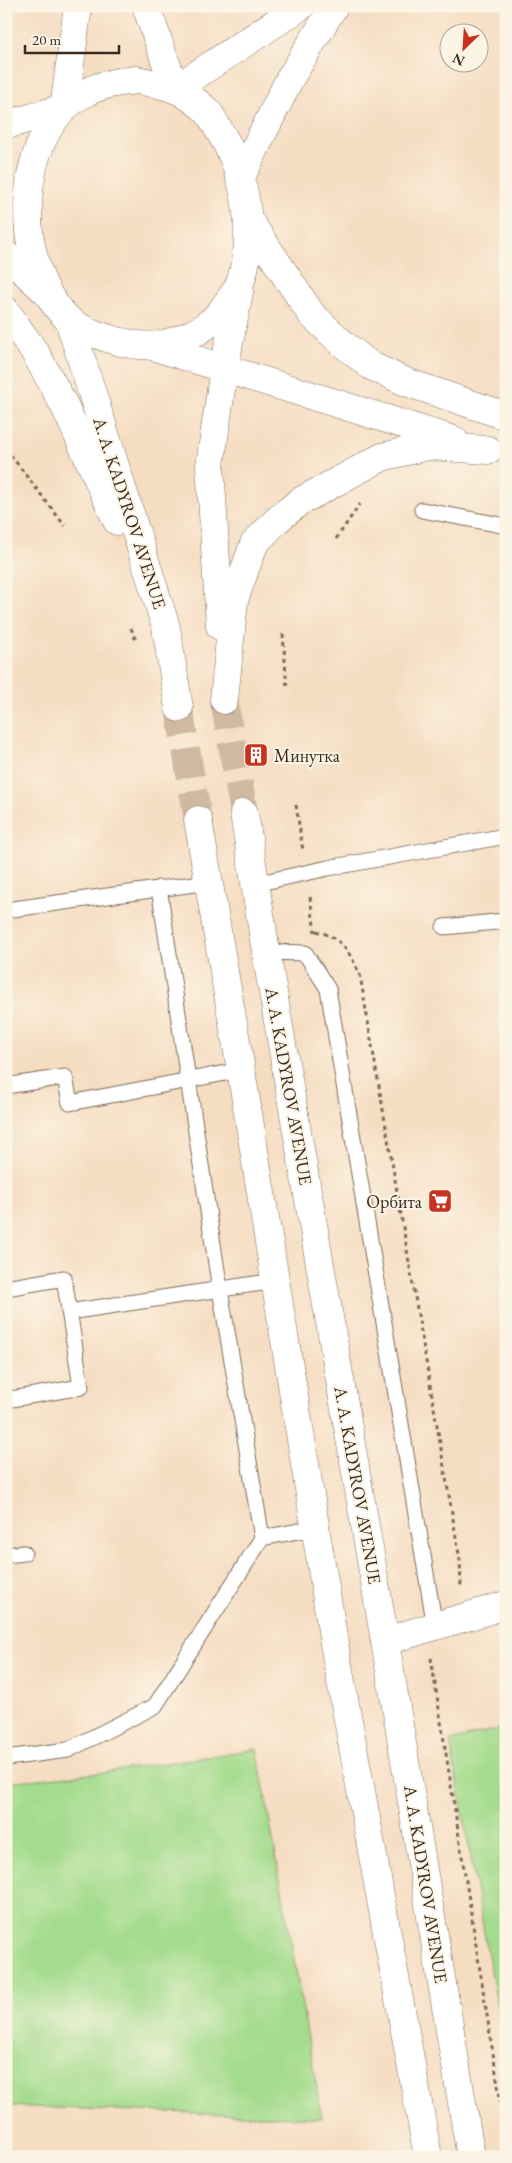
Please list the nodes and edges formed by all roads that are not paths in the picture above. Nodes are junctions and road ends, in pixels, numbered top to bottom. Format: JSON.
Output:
{"nodes":[{"id":1,"x":78,"y":6,"type":"edge"},
{"id":2,"x":146,"y":6,"type":"edge"},
{"id":3,"x":301,"y":6,"type":"edge"},
{"id":4,"x":334,"y":6,"type":"edge"},
{"id":5,"x":175,"y":88,"type":"junction"},
{"id":6,"x":64,"y":108,"type":"junction"},
{"id":7,"x":6,"y":125,"type":"edge"},
{"id":8,"x":240,"y":178,"type":"junction"},
{"id":9,"x":248,"y":219,"type":"junction"},
{"id":10,"x":6,"y":256,"type":"edge"},
{"id":11,"x":241,"y":282,"type":"junction"},
{"id":12,"x":46,"y":293,"type":"junction"},
{"id":13,"x":6,"y":311,"type":"edge"},
{"id":14,"x":69,"y":320,"type":"junction"},
{"id":15,"x":152,"y":346,"type":"junction"},
{"id":16,"x":224,"y":369,"type":"junction"},
{"id":17,"x":506,"y":416,"type":"edge"},
{"id":18,"x":497,"y":452,"type":"edge"},
{"id":19,"x":422,"y":510,"type":"dead end"},
{"id":20,"x":506,"y":526,"type":"edge"},
{"id":21,"x":166,"y":627,"type":"junction"},
{"id":22,"x":179,"y":708,"type":"tunnel mouth"},
{"id":23,"x":244,"y":813,"type":"tunnel mouth"},
{"id":24,"x":198,"y":820,"type":"tunnel mouth"},
{"id":25,"x":506,"y":836,"type":"edge"},
{"id":26,"x":209,"y":882,"type":"junction"},
{"id":27,"x":255,"y":884,"type":"junction"},
{"id":28,"x":159,"y":888,"type":"junction"},
{"id":29,"x":6,"y":910,"type":"edge"},
{"id":30,"x":506,"y":921,"type":"edge"},
{"id":31,"x":444,"y":927,"type":"dead end"},
{"id":32,"x":266,"y":952,"type":"junction"},
{"id":33,"x":241,"y":1070,"type":"junction"},
{"id":34,"x":188,"y":1080,"type":"junction"},
{"id":35,"x":6,"y":1086,"type":"edge"},
{"id":36,"x":275,"y":1281,"type":"junction"},
{"id":37,"x":6,"y":1288,"type":"edge"},
{"id":38,"x":220,"y":1290,"type":"junction"},
{"id":39,"x":70,"y":1312,"type":"junction"},
{"id":40,"x":6,"y":1400,"type":"edge"},
{"id":41,"x":314,"y":1528,"type":"junction"},
{"id":42,"x":262,"y":1538,"type":"junction"},
{"id":43,"x":24,"y":1553,"type":"dead end"},
{"id":44,"x":6,"y":1555,"type":"edge"},
{"id":45,"x":506,"y":1605,"type":"edge"},
{"id":46,"x":435,"y":1627,"type":"junction"},
{"id":47,"x":385,"y":1641,"type":"junction"},
{"id":48,"x":6,"y":1758,"type":"edge"},
{"id":49,"x":428,"y":2157,"type":"edge"},
{"id":50,"x":471,"y":2157,"type":"edge"}],
"edges":[{"from":1,"to":6,"type":"main road"},
{"from":2,"to":5,"type":"main road"},
{"from":3,"to":5,"type":"main road"},
{"from":4,"to":8,"type":"main road"},
{"from":5,"to":6,"type":"main road"},
{"from":5,"to":8,"type":"main road"},
{"from":6,"to":7,"type":"main road"},
{"from":6,"to":12,"type":"main road"},
{"from":8,"to":9,"type":"main road"},
{"from":9,"to":11,"type":"main road"},
{"from":9,"to":17,"type":"main road"},
{"from":10,"to":12,"type":"main road"},
{"from":11,"to":15,"type":"main road"},
{"from":11,"to":16,"type":"main road"},
{"from":12,"to":14,"type":"main road"},
{"from":13,"to":21,"type":"main road"},
{"from":14,"to":15,"type":"main road"},
{"from":14,"to":21,"type":"main road","name":"A. A. KADYROV AVENUE"},
{"from":15,"to":16,"type":"main road"},
{"from":16,"to":18,"type":"main road"},
{"from":16,"to":18,"type":"main road"},
{"from":19,"to":20,"type":"lane"},
{"from":21,"to":22,"type":"main road","name":"A. A. KADYROV AVENUE"},
{"from":23,"to":27,"type":"main road","name":"A. A. KADYROV AVENUE"},
{"from":24,"to":26,"type":"main road"},
{"from":25,"to":27,"type":"lane"},
{"from":26,"to":28,"type":"lane"},
{"from":26,"to":33,"type":"main road"},
{"from":27,"to":32,"type":"main road","name":"A. A. KADYROV AVENUE"},
{"from":28,"to":29,"type":"lane"},
{"from":28,"to":34,"type":"lane"},
{"from":30,"to":31,"type":"lane"},
{"from":32,"to":46,"type":"lane"},
{"from":32,"to":47,"type":"main road","name":"A. A. KADYROV AVENUE"},
{"from":33,"to":34,"type":"lane"},
{"from":33,"to":36,"type":"main road"},
{"from":34,"to":35,"type":"lane"},
{"from":34,"to":38,"type":"lane"},
{"from":36,"to":38,"type":"lane"},
{"from":36,"to":41,"type":"main road"},
{"from":37,"to":39,"type":"lane"},
{"from":38,"to":39,"type":"lane"},
{"from":38,"to":42,"type":"lane"},
{"from":39,"to":40,"type":"lane"},
{"from":41,"to":42,"type":"lane"},
{"from":41,"to":49,"type":"main road"},
{"from":42,"to":48,"type":"lane"},
{"from":43,"to":44,"type":"lane"},
{"from":45,"to":46,"type":"main road"},
{"from":46,"to":47,"type":"main road"},
{"from":47,"to":50,"type":"main road","name":"A. A. KADYROV AVENUE"}]}
